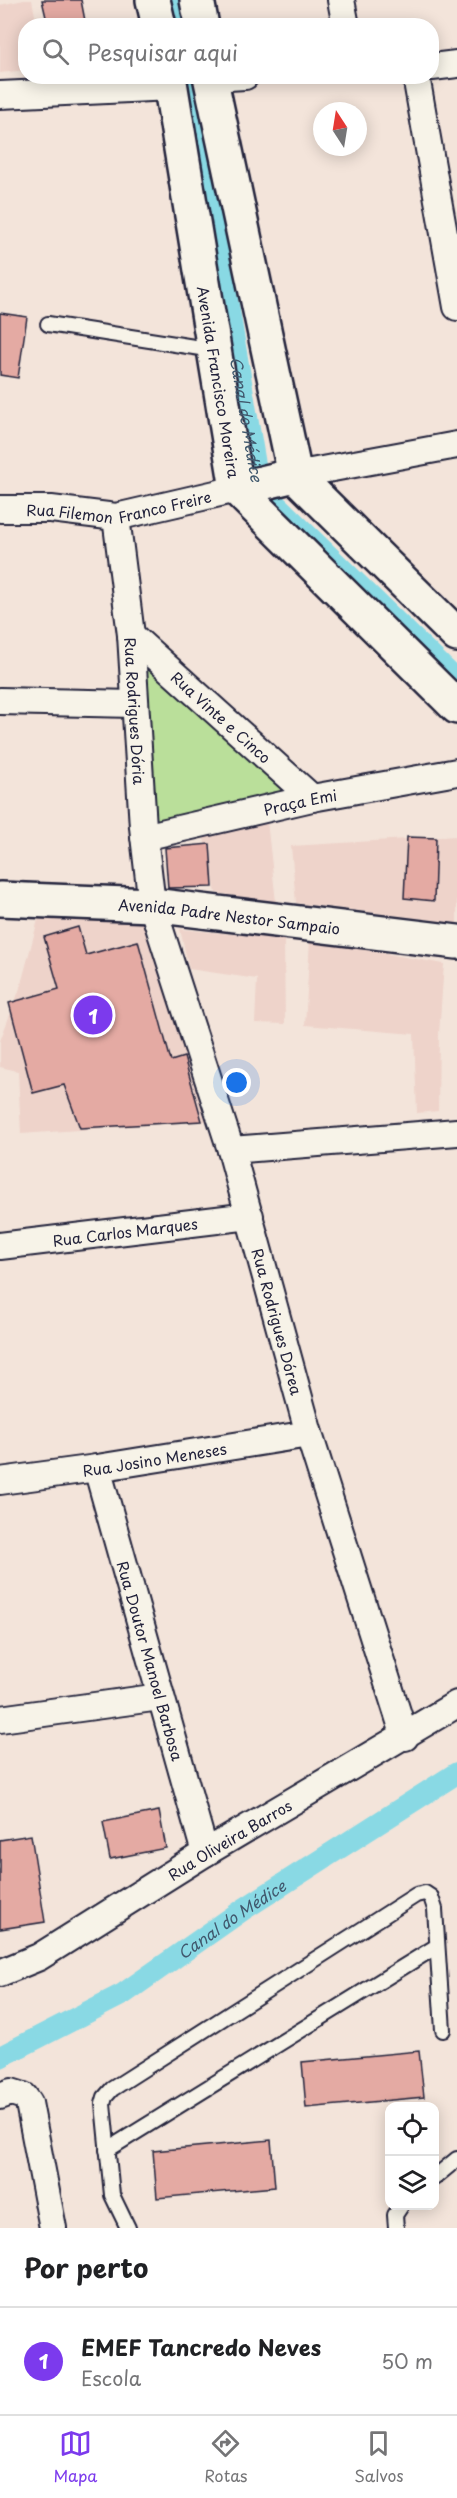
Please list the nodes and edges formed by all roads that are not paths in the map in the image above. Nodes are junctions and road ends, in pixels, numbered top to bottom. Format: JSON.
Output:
{"nodes":[{"id":1,"x":153,"y":0,"type":"edge"},
{"id":2,"x":197,"y":0,"type":"edge"},
{"id":3,"x":341,"y":0,"type":"edge"},
{"id":4,"x":157,"y":18,"type":"edge"},
{"id":5,"x":200,"y":18,"type":"edge"},
{"id":6,"x":344,"y":18,"type":"edge"},
{"id":7,"x":457,"y":64,"type":"edge"},
{"id":8,"x":439,"y":66,"type":"edge"},
{"id":9,"x":144,"y":84,"type":"edge"},
{"id":10,"x":170,"y":84,"type":"edge"},
{"id":11,"x":211,"y":84,"type":"edge"},
{"id":12,"x":417,"y":84,"type":"edge"},
{"id":13,"x":0,"y":95,"type":"edge"},
{"id":14,"x":457,"y":307,"type":"edge"},
{"id":15,"x":48,"y":324,"type":"dead end"},
{"id":16,"x":213,"y":350,"type":"junction"},
{"id":17,"x":457,"y":445,"type":"edge"},
{"id":18,"x":293,"y":476,"type":"junction"},
{"id":19,"x":239,"y":489,"type":"junction"},
{"id":20,"x":0,"y":508,"type":"edge"},
{"id":21,"x":116,"y":517,"type":"junction"},
{"id":22,"x":130,"y":635,"type":"junction"},
{"id":23,"x":457,"y":635,"type":"edge"},
{"id":24,"x":0,"y":701,"type":"edge"},
{"id":25,"x":134,"y":704,"type":"junction"},
{"id":26,"x":457,"y":707,"type":"edge"},
{"id":27,"x":457,"y":772,"type":"edge"},
{"id":28,"x":312,"y":798,"type":"junction"},
{"id":29,"x":144,"y":837,"type":"junction"},
{"id":30,"x":0,"y":899,"type":"edge"},
{"id":31,"x":152,"y":905,"type":"junction"},
{"id":32,"x":457,"y":942,"type":"edge"},
{"id":33,"x":457,"y":1132,"type":"edge"},
{"id":34,"x":231,"y":1150,"type":"junction"},
{"id":35,"x":250,"y":1216,"type":"junction"},
{"id":36,"x":0,"y":1246,"type":"edge"},
{"id":37,"x":309,"y":1434,"type":"junction"},
{"id":38,"x":97,"y":1468,"type":"junction"},
{"id":39,"x":0,"y":1481,"type":"edge"},
{"id":40,"x":160,"y":1697,"type":"junction"},
{"id":41,"x":457,"y":1704,"type":"edge"},
{"id":42,"x":0,"y":1719,"type":"edge"},
{"id":43,"x":405,"y":1737,"type":"junction"},
{"id":44,"x":205,"y":1853,"type":"junction"},
{"id":45,"x":438,"y":1946,"type":"junction"},
{"id":46,"x":0,"y":1973,"type":"edge"},
{"id":47,"x":443,"y":2030,"type":"dead end"},
{"id":48,"x":0,"y":2096,"type":"edge"},
{"id":49,"x":107,"y":2150,"type":"junction"},
{"id":50,"x":457,"y":2159,"type":"edge"},
{"id":51,"x":439,"y":2175,"type":"edge"},
{"id":52,"x":398,"y":2210,"type":"edge"},
{"id":53,"x":52,"y":2228,"type":"edge"},
{"id":54,"x":128,"y":2228,"type":"edge"},
{"id":55,"x":396,"y":2228,"type":"edge"}],
"edges":[{"from":1,"to":4,"type":"street"},
{"from":2,"to":5,"type":"street"},
{"from":3,"to":6,"type":"street"},
{"from":7,"to":8,"type":"street"},
{"from":9,"to":13,"type":"street"},
{"from":10,"to":16,"type":"street","name":"Avenida Francisco Moreira"},
{"from":11,"to":18,"type":"street"},
{"from":12,"to":14,"type":"street"},
{"from":15,"to":16,"type":"lane"},
{"from":16,"to":19,"type":"street","name":"Avenida Francisco Moreira"},
{"from":17,"to":18,"type":"street"},
{"from":18,"to":19,"type":"street"},
{"from":18,"to":23,"type":"street"},
{"from":19,"to":21,"type":"street","name":"Rua Filemon Franco Freire"},
{"from":19,"to":26,"type":"street","name":"Avenida Francisco Moreira"},
{"from":20,"to":21,"type":"street","name":"Rua Filemon Franco Freire"},
{"from":21,"to":22,"type":"street","name":"Rua Rodrigues Dória"},
{"from":22,"to":25,"type":"street","name":"Rua Rodrigues Dória"},
{"from":22,"to":28,"type":"street","name":"Rua Vinte e Cinco"},
{"from":24,"to":25,"type":"street"},
{"from":25,"to":29,"type":"street","name":"Rua Rodrigues Dória"},
{"from":27,"to":28,"type":"street","name":"Praça Emi"},
{"from":28,"to":29,"type":"street","name":"Praça Emi"},
{"from":29,"to":31,"type":"street","name":"Rua Rodrigues Dória"},
{"from":30,"to":31,"type":"street","name":"Avenida Padre Nestor Sampaio"},
{"from":31,"to":32,"type":"street","name":"Avenida Padre Nestor Sampaio"},
{"from":31,"to":34,"type":"street","name":"Rua Rodrigues Dórea"},
{"from":33,"to":34,"type":"street"},
{"from":34,"to":35,"type":"street","name":"Rua Rodrigues Dórea"},
{"from":35,"to":36,"type":"street","name":"Rua Carlos Marques"},
{"from":35,"to":37,"type":"street","name":"Rua Rodrigues Dórea"},
{"from":37,"to":38,"type":"street","name":"Rua Josino Meneses"},
{"from":37,"to":43,"type":"street","name":"Rua Rodrigues Dórea"},
{"from":38,"to":39,"type":"street","name":"Rua Josino Meneses"},
{"from":38,"to":40,"type":"street","name":"Rua Doutor Manoel Barbosa"},
{"from":40,"to":42,"type":"street"},
{"from":40,"to":44,"type":"street","name":"Rua Doutor Manoel Barbosa"},
{"from":41,"to":43,"type":"street","name":"Rua Oliveira Barros"},
{"from":43,"to":44,"type":"street","name":"Rua Oliveira Barros"},
{"from":44,"to":46,"type":"street","name":"Rua Oliveira Barros"},
{"from":45,"to":47,"type":"lane"},
{"from":45,"to":49,"type":"lane"},
{"from":45,"to":49,"type":"lane"},
{"from":48,"to":53,"type":"street"},
{"from":49,"to":54,"type":"lane"},
{"from":50,"to":51,"type":"lane"},
{"from":52,"to":55,"type":"lane"}]}
